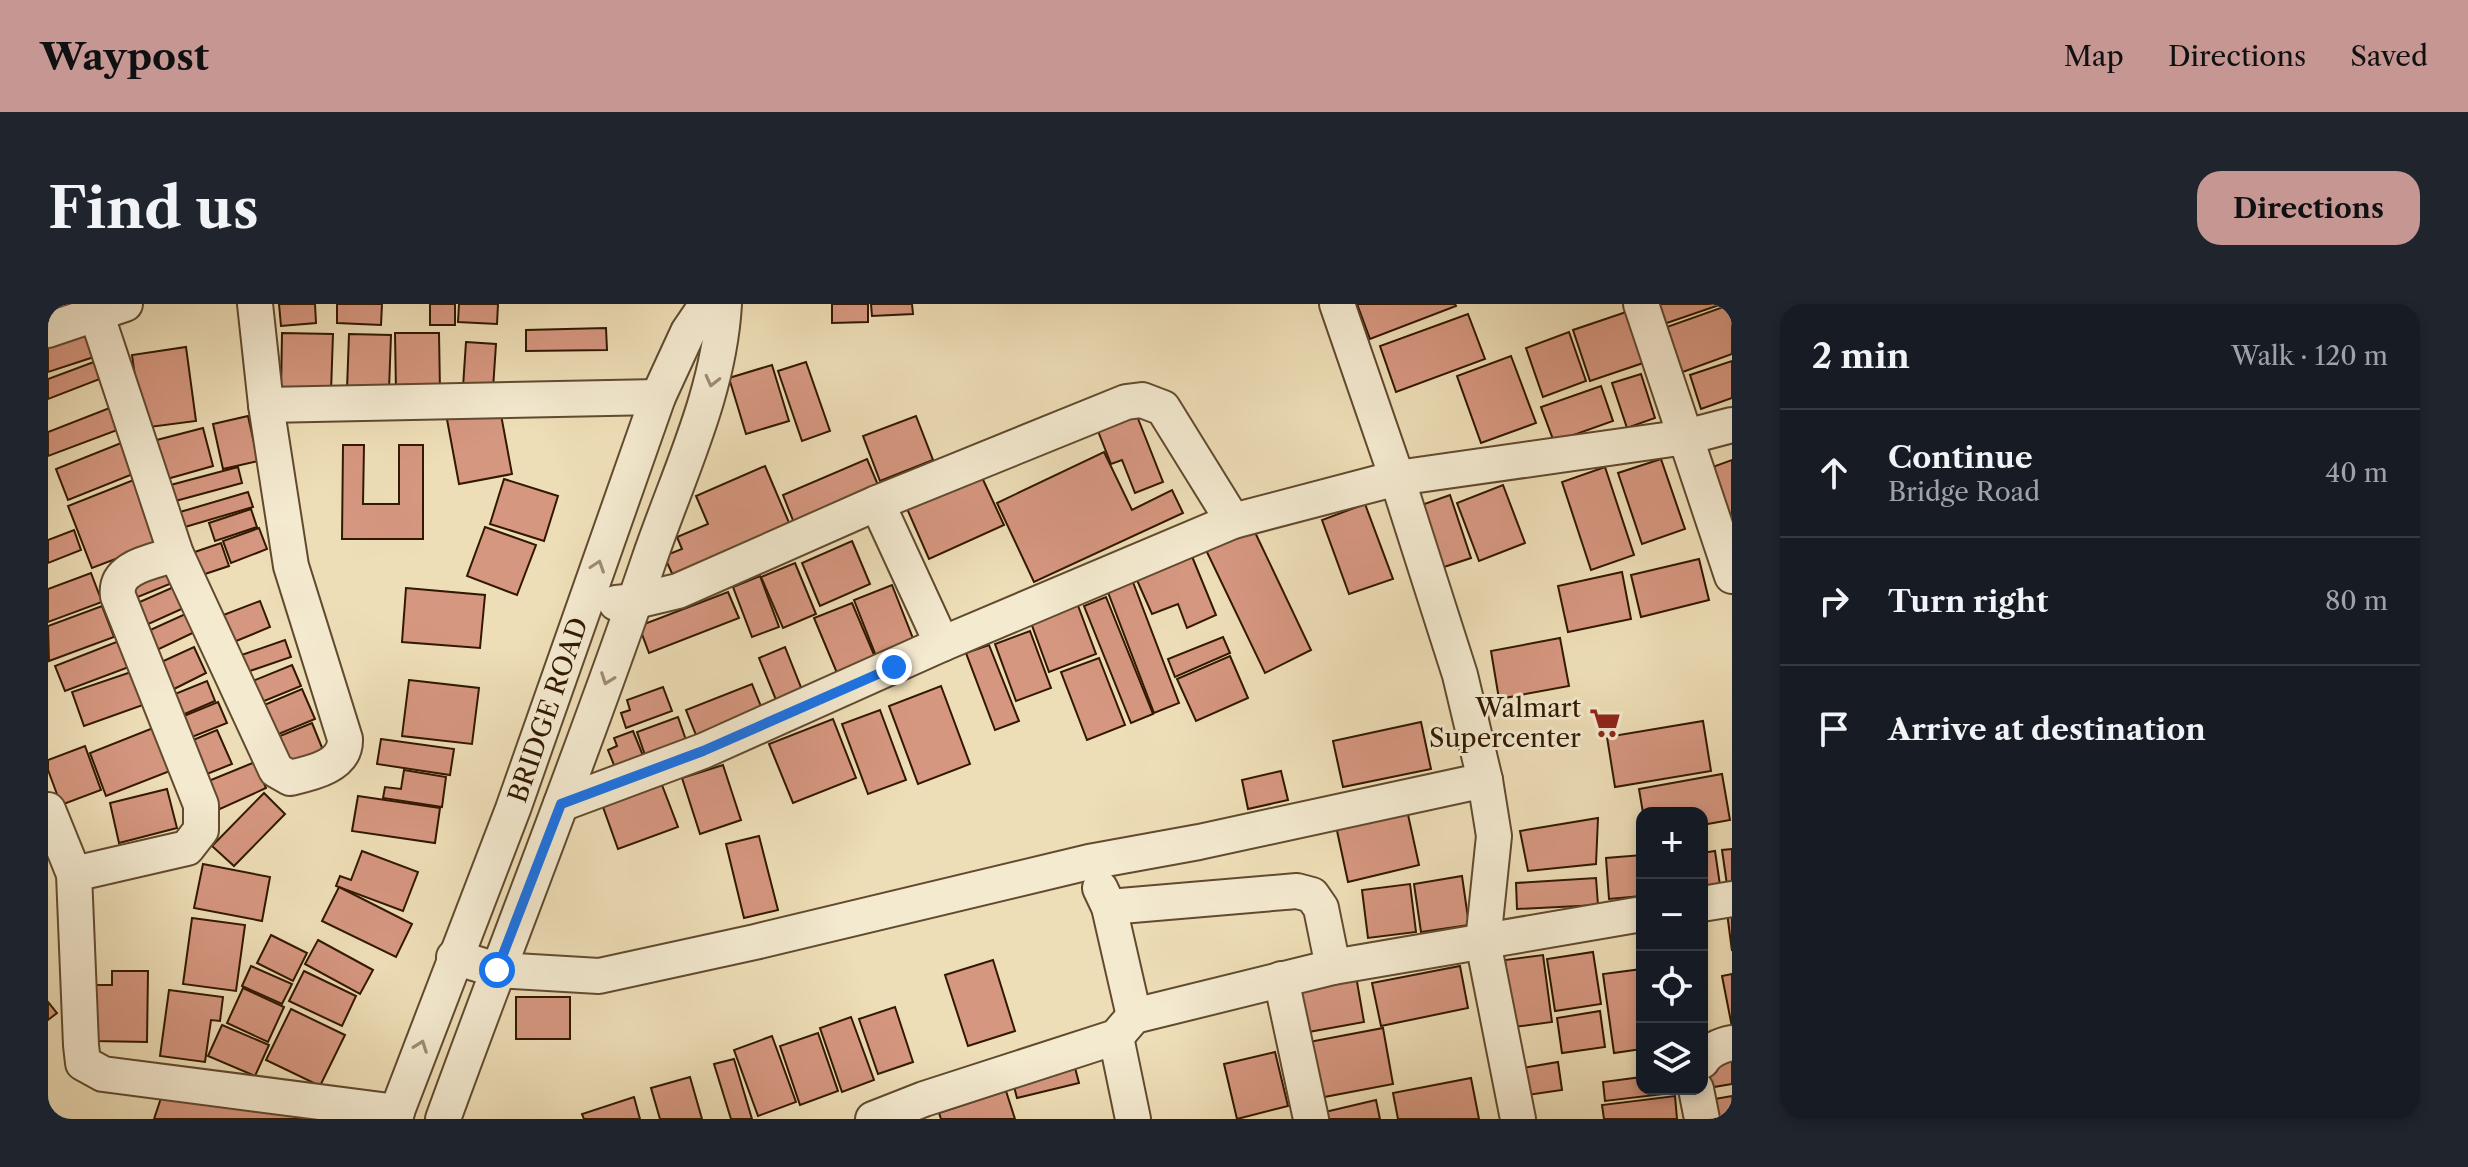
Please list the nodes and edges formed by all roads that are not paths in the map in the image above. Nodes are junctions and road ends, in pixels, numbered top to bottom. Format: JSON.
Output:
{"nodes":[{"id":1,"x":255,"y":304,"type":"edge"},
{"id":2,"x":707,"y":304,"type":"edge"},
{"id":3,"x":724,"y":304,"type":"edge"},
{"id":4,"x":1337,"y":304,"type":"edge"},
{"id":5,"x":1641,"y":304,"type":"edge"},
{"id":6,"x":105,"y":307,"type":"edge"},
{"id":7,"x":48,"y":330,"type":"edge"},
{"id":8,"x":658,"y":397,"type":"junction"},
{"id":9,"x":266,"y":405,"type":"junction"},
{"id":10,"x":1732,"y":425,"type":"edge"},
{"id":11,"x":1686,"y":437,"type":"junction"},
{"id":12,"x":1397,"y":478,"type":"junction"},
{"id":13,"x":877,"y":503,"type":"junction"},
{"id":14,"x":1233,"y":521,"type":"junction"},
{"id":15,"x":176,"y":554,"type":"junction"},
{"id":16,"x":1732,"y":576,"type":"edge"},
{"id":17,"x":636,"y":601,"type":"junction"},
{"id":18,"x":584,"y":605,"type":"junction"},
{"id":19,"x":942,"y":644,"type":"junction"},
{"id":20,"x":1485,"y":780,"type":"junction"},
{"id":21,"x":561,"y":804,"type":"junction"},
{"id":22,"x":48,"y":810,"type":"edge"},
{"id":23,"x":1089,"y":862,"type":"junction"},
{"id":24,"x":74,"y":874,"type":"junction"},
{"id":25,"x":1732,"y":899,"type":"edge"},
{"id":26,"x":1708,"y":903,"type":"edge"},
{"id":27,"x":1109,"y":907,"type":"junction"},
{"id":28,"x":1636,"y":915,"type":"edge"},
{"id":29,"x":1483,"y":942,"type":"junction"},
{"id":30,"x":454,"y":957,"type":"junction"},
{"id":31,"x":1333,"y":967,"type":"junction"},
{"id":32,"x":497,"y":970,"type":"junction"},
{"id":33,"x":1281,"y":979,"type":"junction"},
{"id":34,"x":1125,"y":1026,"type":"junction"},
{"id":35,"x":1732,"y":1043,"type":"edge"},
{"id":36,"x":1708,"y":1054,"type":"edge"},
{"id":37,"x":1697,"y":1095,"type":"edge"},
{"id":38,"x":396,"y":1116,"type":"edge"},
{"id":39,"x":443,"y":1119,"type":"edge"},
{"id":40,"x":873,"y":1119,"type":"edge"},
{"id":41,"x":1133,"y":1119,"type":"edge"},
{"id":42,"x":1311,"y":1119,"type":"edge"},
{"id":43,"x":1518,"y":1119,"type":"edge"},
{"id":44,"x":1702,"y":1119,"type":"edge"}],
"edges":[{"from":1,"to":9,"type":"street"},
{"from":2,"to":8,"type":"street","name":"BRIDGE ROAD"},
{"from":3,"to":17,"type":"street","name":"BRIDGE ROAD","one_way":true},
{"from":4,"to":12,"type":"street"},
{"from":5,"to":11,"type":"street"},
{"from":6,"to":7,"type":"street"},
{"from":6,"to":15,"type":"street"},
{"from":8,"to":9,"type":"street"},
{"from":18,"to":8,"type":"street","name":"BRIDGE ROAD","one_way":true},
{"from":9,"to":15,"type":"street"},
{"from":10,"to":11,"type":"street"},
{"from":11,"to":12,"type":"street"},
{"from":11,"to":16,"type":"street"},
{"from":12,"to":14,"type":"street"},
{"from":12,"to":20,"type":"street"},
{"from":13,"to":14,"type":"street"},
{"from":13,"to":17,"type":"street"},
{"from":13,"to":19,"type":"street"},
{"from":14,"to":19,"type":"street"},
{"from":15,"to":24,"type":"street"},
{"from":17,"to":18,"type":"street"},
{"from":17,"to":21,"type":"street","name":"BRIDGE ROAD","one_way":true},
{"from":18,"to":30,"type":"street","name":"BRIDGE ROAD"},
{"from":19,"to":21,"type":"street"},
{"from":20,"to":23,"type":"street"},
{"from":20,"to":29,"type":"street"},
{"from":21,"to":32,"type":"street","name":"BRIDGE ROAD"},
{"from":22,"to":24,"type":"street"},
{"from":23,"to":27,"type":"street"},
{"from":23,"to":32,"type":"street"},
{"from":24,"to":38,"type":"street"},
{"from":25,"to":26,"type":"street"},
{"from":27,"to":31,"type":"street"},
{"from":27,"to":34,"type":"street"},
{"from":28,"to":29,"type":"street"},
{"from":29,"to":31,"type":"street"},
{"from":29,"to":43,"type":"street"},
{"from":30,"to":32,"type":"street"},
{"from":38,"to":30,"type":"street","name":"BRIDGE ROAD","one_way":true},
{"from":31,"to":33,"type":"street"},
{"from":32,"to":39,"type":"street","name":"BRIDGE ROAD"},
{"from":33,"to":34,"type":"street"},
{"from":33,"to":42,"type":"street"},
{"from":34,"to":40,"type":"street"},
{"from":34,"to":41,"type":"street"},
{"from":35,"to":36,"type":"street"},
{"from":37,"to":44,"type":"street"}]}
